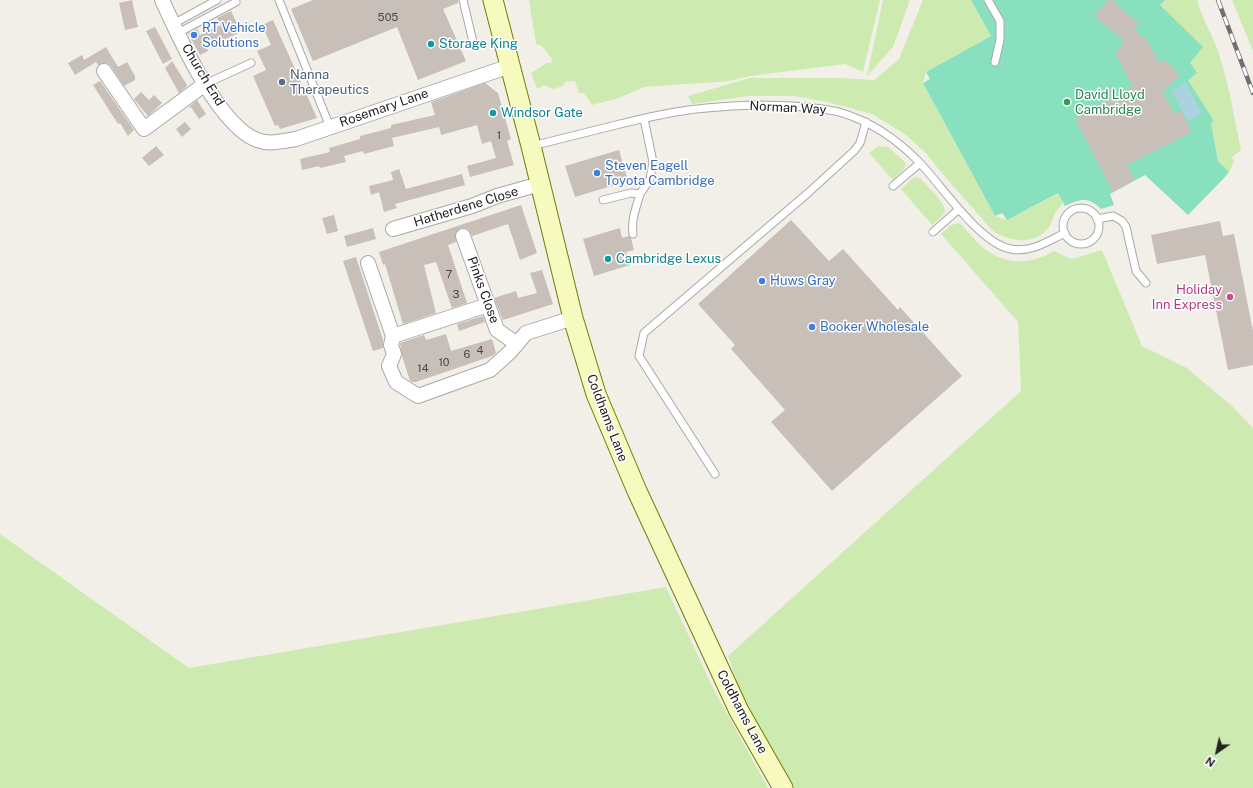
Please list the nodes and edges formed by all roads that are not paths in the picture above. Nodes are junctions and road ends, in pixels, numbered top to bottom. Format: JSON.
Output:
{"nodes":[{"id":1,"x":162,"y":0,"type":"edge"},
{"id":2,"x":217,"y":0,"type":"edge"},
{"id":3,"x":463,"y":0,"type":"edge"},
{"id":4,"x":493,"y":0,"type":"edge"},
{"id":5,"x":988,"y":0,"type":"edge"},
{"id":6,"x":282,"y":1,"type":"edge"},
{"id":7,"x":236,"y":2,"type":"dead end"},
{"id":8,"x":176,"y":29,"type":"junction"},
{"id":9,"x":474,"y":46,"type":"dead end"},
{"id":10,"x":995,"y":62,"type":"dead end"},
{"id":11,"x":252,"y":63,"type":"dead end"},
{"id":12,"x":510,"y":66,"type":"junction"},
{"id":13,"x":104,"y":71,"type":"dead end"},
{"id":14,"x":205,"y":84,"type":"junction"},
{"id":15,"x":644,"y":119,"type":"junction"},
{"id":16,"x":866,"y":122,"type":"junction"},
{"id":17,"x":330,"y":127,"type":"junction"},
{"id":18,"x":257,"y":140,"type":"joint"},
{"id":19,"x":531,"y":146,"type":"junction"},
{"id":20,"x":920,"y":163,"type":"junction"},
{"id":21,"x":540,"y":184,"type":"junction"},
{"id":22,"x":893,"y":186,"type":"dead end"},
{"id":23,"x":640,"y":194,"type":"junction"},
{"id":24,"x":603,"y":200,"type":"dead end"},
{"id":25,"x":959,"y":209,"type":"junction"},
{"id":26,"x":1097,"y":219,"type":"junction"},
{"id":27,"x":393,"y":229,"type":"dead end"},
{"id":28,"x":933,"y":232,"type":"dead end"},
{"id":29,"x":1065,"y":233,"type":"junction"},
{"id":30,"x":633,"y":234,"type":"dead end"},
{"id":31,"x":463,"y":236,"type":"dead end"},
{"id":32,"x":368,"y":262,"type":"dead end"},
{"id":33,"x":1146,"y":283,"type":"dead end"},
{"id":34,"x":488,"y":305,"type":"junction"},
{"id":35,"x":573,"y":318,"type":"junction"},
{"id":36,"x":393,"y":336,"type":"junction"},
{"id":37,"x":517,"y":344,"type":"junction"},
{"id":38,"x":715,"y":474,"type":"dead end"},
{"id":39,"x":783,"y":788,"type":"edge"}],
"edges":[{"from":1,"to":8,"type":"street","name":"Church End"},
{"from":2,"to":8,"type":"lane"},
{"from":3,"to":9,"type":"lane"},
{"from":4,"to":12,"type":"street","name":"Coldhams Lane"},
{"from":5,"to":10,"type":"lane"},
{"from":6,"to":17,"type":"lane"},
{"from":7,"to":8,"type":"lane"},
{"from":8,"to":14,"type":"street","name":"Church End"},
{"from":11,"to":14,"type":"lane"},
{"from":12,"to":17,"type":"street","name":"Rosemary Lane"},
{"from":12,"to":19,"type":"street","name":"Coldhams Lane"},
{"from":13,"to":14,"type":"street"},
{"from":14,"to":18,"type":"street","name":"Church End"},
{"from":15,"to":16,"type":"lane","name":"Norman Way"},
{"from":15,"to":19,"type":"lane","name":"Norman Way"},
{"from":15,"to":23,"type":"lane"},
{"from":16,"to":20,"type":"lane","name":"Norman Way"},
{"from":16,"to":38,"type":"lane"},
{"from":17,"to":18,"type":"street","name":"Rosemary Lane"},
{"from":19,"to":21,"type":"street","name":"Coldhams Lane"},
{"from":20,"to":22,"type":"lane"},
{"from":20,"to":25,"type":"lane","name":"Norman Way"},
{"from":21,"to":27,"type":"street","name":"Hatherdene Close"},
{"from":21,"to":35,"type":"street","name":"Coldhams Lane"},
{"from":23,"to":24,"type":"lane"},
{"from":23,"to":30,"type":"lane"},
{"from":25,"to":28,"type":"lane"},
{"from":25,"to":29,"type":"lane","name":"Norman Way"},
{"from":26,"to":29,"type":"lane"},
{"from":26,"to":29,"type":"lane"},
{"from":26,"to":33,"type":"lane"},
{"from":31,"to":34,"type":"street","name":"Pinks Close"},
{"from":32,"to":36,"type":"street"},
{"from":34,"to":36,"type":"street"},
{"from":34,"to":37,"type":"street","name":"Pinks Close"},
{"from":35,"to":37,"type":"street"},
{"from":35,"to":39,"type":"street","name":"Coldhams Lane"},
{"from":36,"to":37,"type":"street"}]}
